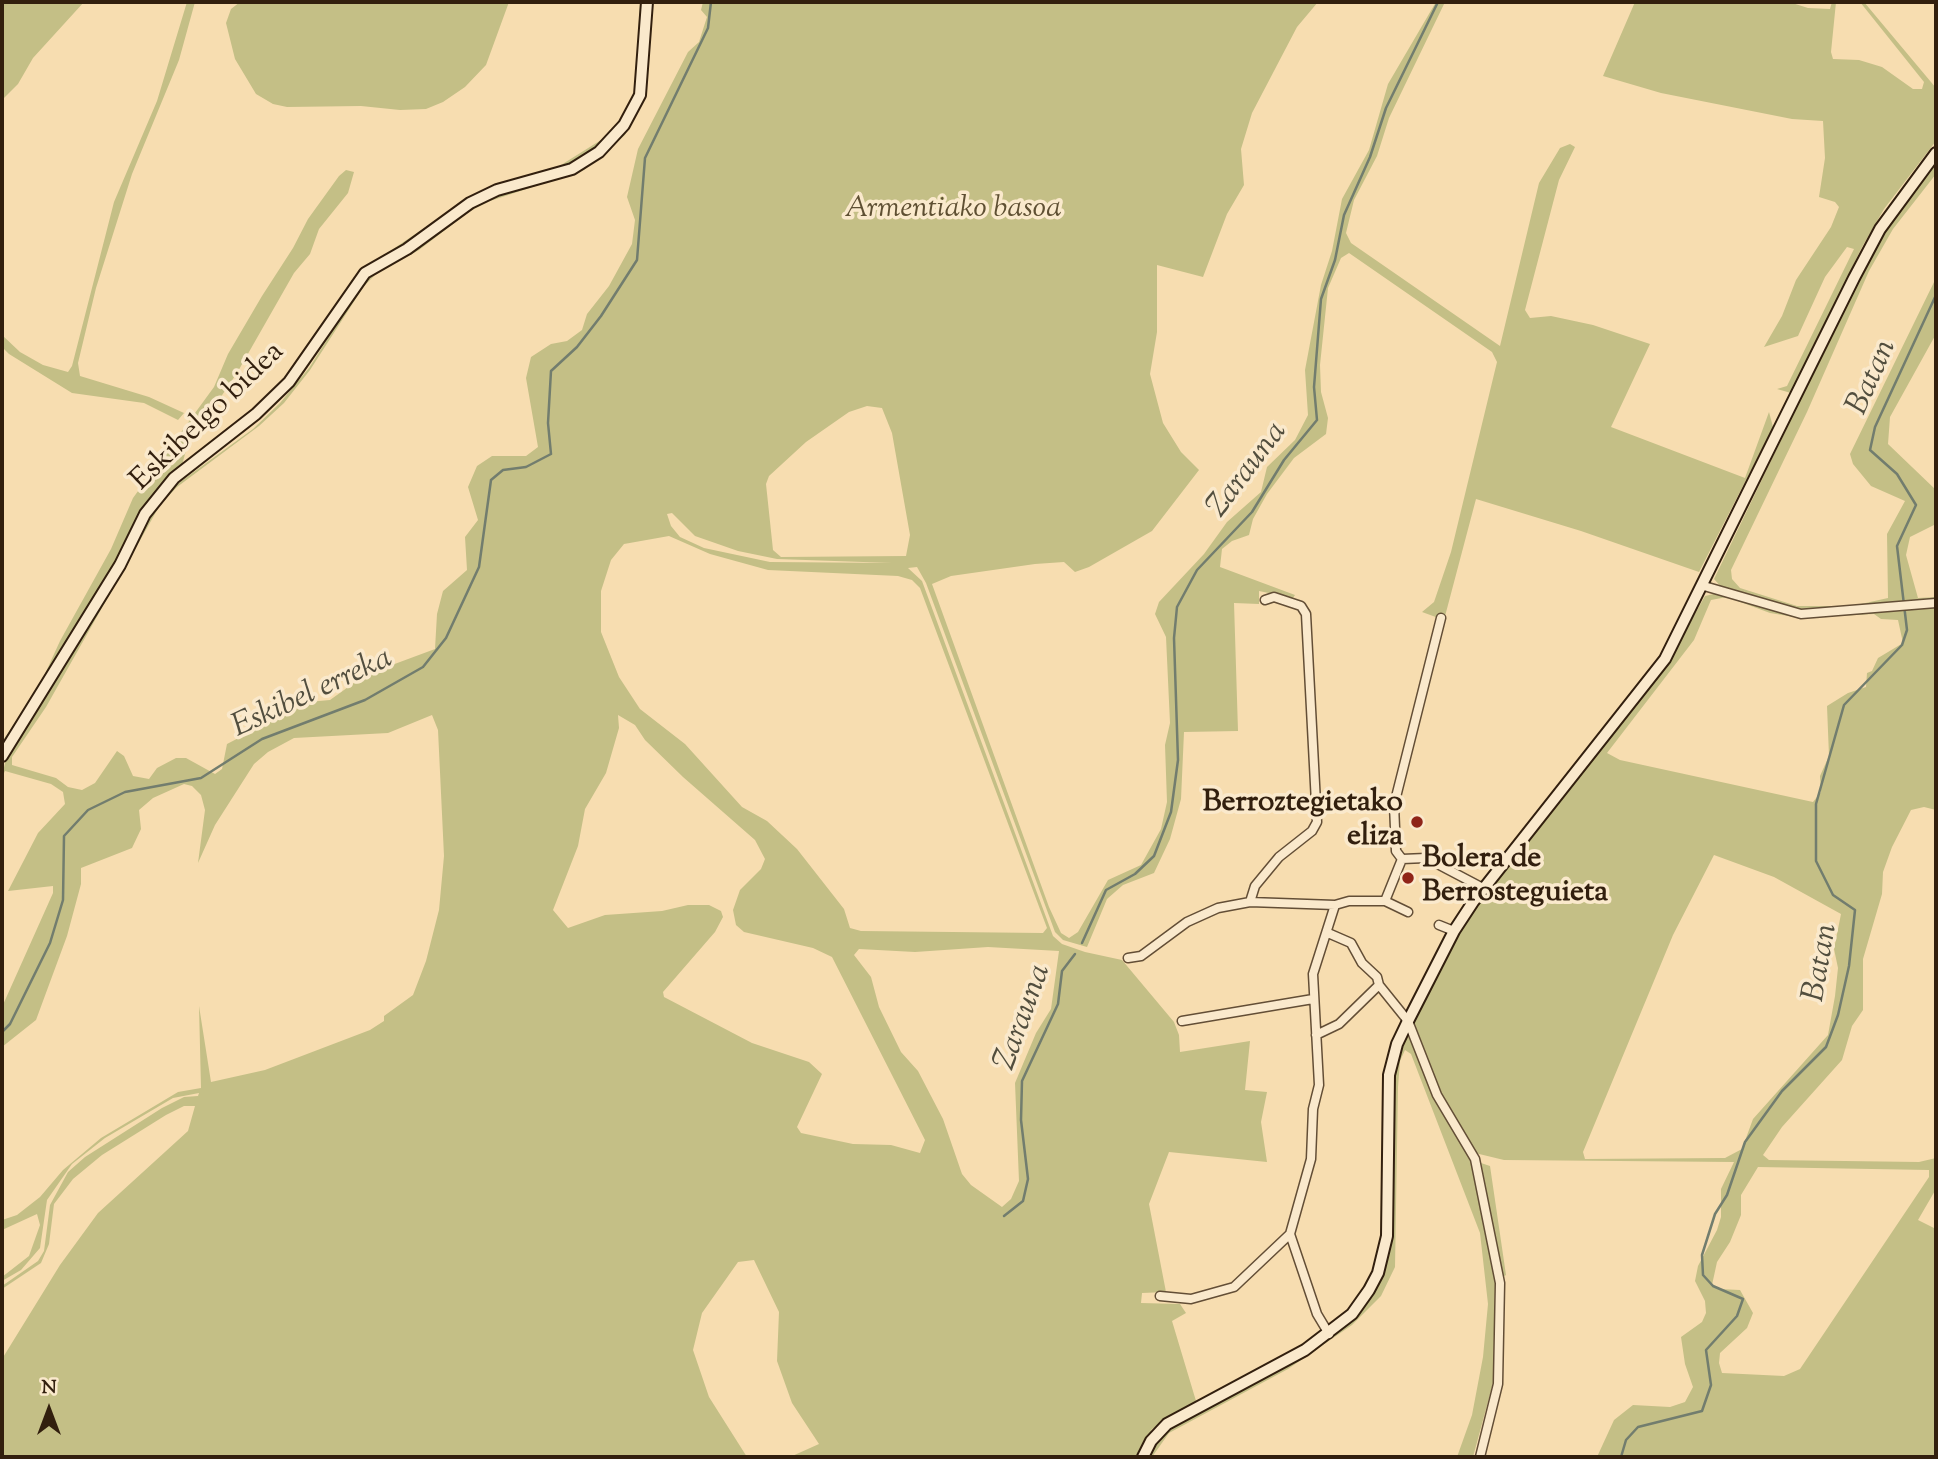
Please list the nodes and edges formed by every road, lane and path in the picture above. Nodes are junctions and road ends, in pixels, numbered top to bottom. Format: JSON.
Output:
{"nodes":[{"id":1,"x":647,"y":2,"type":"edge"},
{"id":2,"x":1936,"y":153,"type":"edge"},
{"id":3,"x":1704,"y":586,"type":"junction"},
{"id":4,"x":1265,"y":600,"type":"dead end"},
{"id":5,"x":1936,"y":603,"type":"edge"},
{"id":6,"x":1441,"y":618,"type":"dead end"},
{"id":7,"x":2,"y":756,"type":"edge"},
{"id":8,"x":1402,"y":859,"type":"junction"},
{"id":9,"x":1483,"y":888,"type":"junction"},
{"id":10,"x":1385,"y":901,"type":"junction"},
{"id":11,"x":1250,"y":902,"type":"junction"},
{"id":12,"x":1335,"y":905,"type":"junction"},
{"id":13,"x":1408,"y":912,"type":"dead end"},
{"id":14,"x":1439,"y":925,"type":"dead end"},
{"id":15,"x":1454,"y":931,"type":"junction"},
{"id":16,"x":1328,"y":933,"type":"junction"},
{"id":17,"x":1128,"y":958,"type":"dead end"},
{"id":18,"x":1379,"y":985,"type":"junction"},
{"id":19,"x":1313,"y":999,"type":"junction"},
{"id":20,"x":1182,"y":1021,"type":"dead end"},
{"id":21,"x":1408,"y":1021,"type":"junction"},
{"id":22,"x":1317,"y":1035,"type":"junction"},
{"id":23,"x":1290,"y":1234,"type":"junction"},
{"id":24,"x":1160,"y":1296,"type":"dead end"},
{"id":25,"x":1329,"y":1334,"type":"junction"},
{"id":26,"x":1143,"y":1457,"type":"edge"},
{"id":27,"x":1480,"y":1457,"type":"edge"}],
"edges":[{"from":1,"to":7,"type":"street","name":"Eskibelgo bidea"},
{"from":2,"to":3,"type":"street"},
{"from":3,"to":5,"type":"street"},
{"from":3,"to":9,"type":"street"},
{"from":4,"to":11,"type":"street"},
{"from":6,"to":8,"type":"street"},
{"from":8,"to":9,"type":"street"},
{"from":8,"to":10,"type":"street"},
{"from":9,"to":15,"type":"street"},
{"from":10,"to":12,"type":"street"},
{"from":10,"to":13,"type":"street"},
{"from":11,"to":12,"type":"street"},
{"from":11,"to":17,"type":"street"},
{"from":12,"to":16,"type":"street"},
{"from":14,"to":15,"type":"street"},
{"from":15,"to":21,"type":"street"},
{"from":16,"to":18,"type":"street"},
{"from":16,"to":19,"type":"street"},
{"from":18,"to":21,"type":"street"},
{"from":18,"to":22,"type":"street"},
{"from":19,"to":20,"type":"street"},
{"from":19,"to":22,"type":"street"},
{"from":21,"to":25,"type":"street"},
{"from":21,"to":27,"type":"street"},
{"from":22,"to":23,"type":"street"},
{"from":23,"to":24,"type":"street"},
{"from":23,"to":25,"type":"street"},
{"from":25,"to":26,"type":"street"}]}
